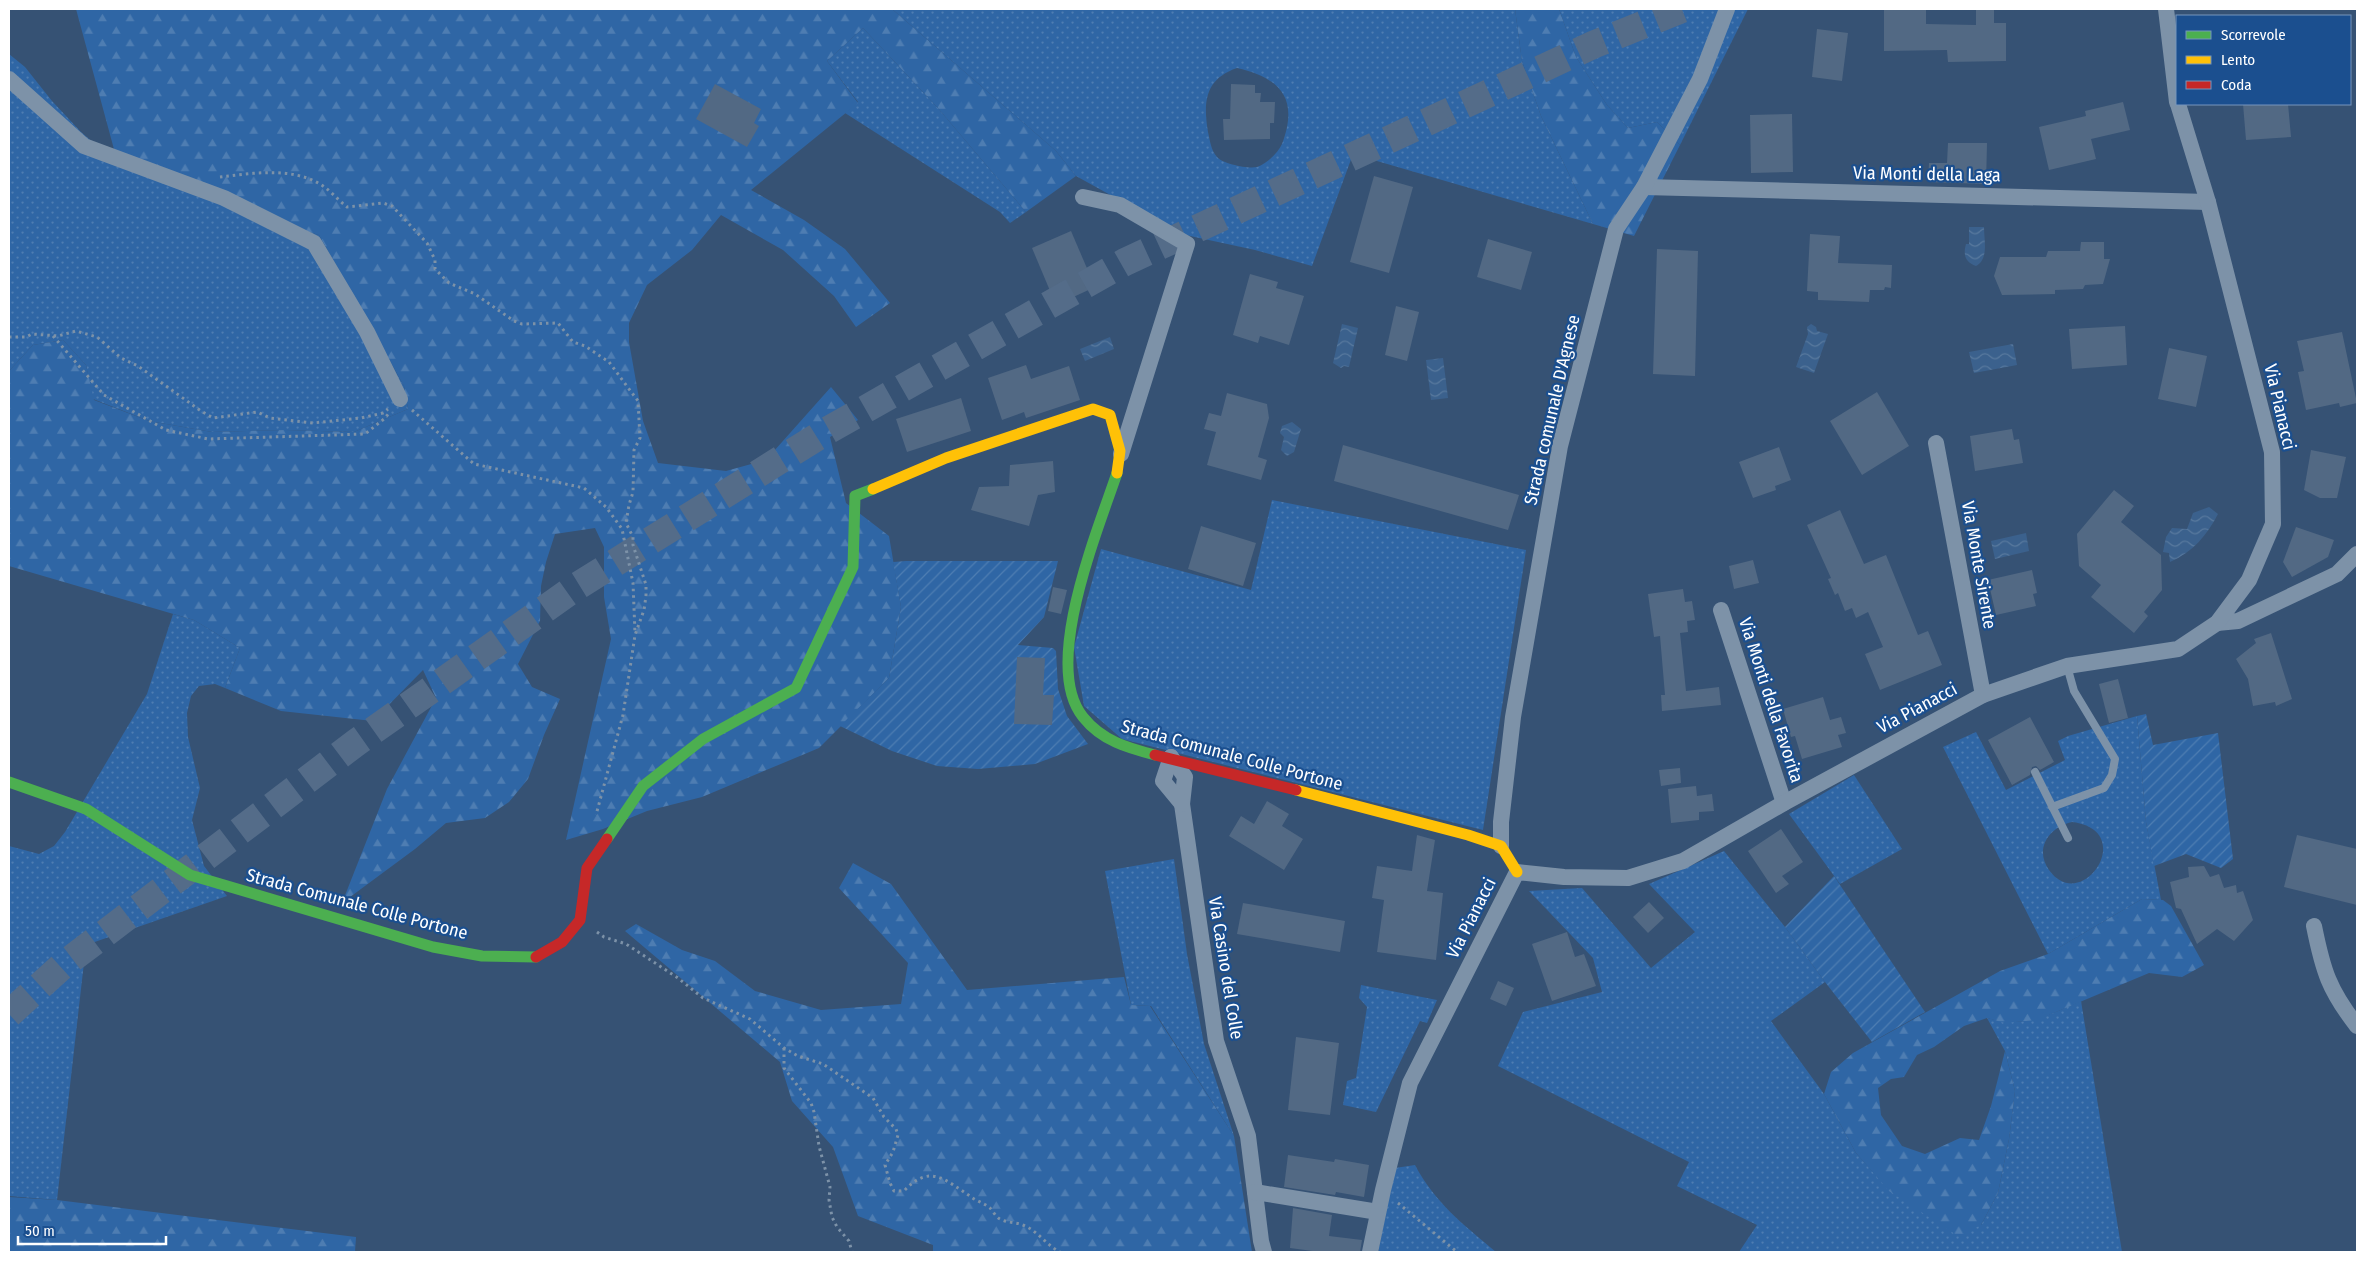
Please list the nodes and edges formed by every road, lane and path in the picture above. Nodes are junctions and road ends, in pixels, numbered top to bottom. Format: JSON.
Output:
{"nodes":[{"id":1,"x":1727,"y":9,"type":"edge"},
{"id":2,"x":2166,"y":9,"type":"edge"},
{"id":3,"x":9,"y":79,"type":"edge"},
{"id":4,"x":2176,"y":87,"type":"edge"},
{"id":5,"x":2179,"y":105,"type":"edge"},
{"id":6,"x":213,"y":177,"type":"dead end"},
{"id":7,"x":1644,"y":188,"type":"junction"},
{"id":8,"x":1083,"y":197,"type":"dead end"},
{"id":9,"x":2208,"y":202,"type":"junction"},
{"id":10,"x":52,"y":336,"type":"junction"},
{"id":11,"x":9,"y":337,"type":"edge"},
{"id":12,"x":400,"y":399,"type":"junction"},
{"id":13,"x":1936,"y":443,"type":"dead end"},
{"id":14,"x":1120,"y":456,"type":"junction"},
{"id":15,"x":2357,"y":554,"type":"edge"},
{"id":16,"x":1721,"y":610,"type":"dead end"},
{"id":17,"x":2217,"y":623,"type":"junction"},
{"id":18,"x":635,"y":636,"type":"junction"},
{"id":19,"x":2067,"y":666,"type":"junction"},
{"id":20,"x":1982,"y":695,"type":"junction"},
{"id":21,"x":1171,"y":757,"type":"junction"},
{"id":22,"x":2035,"y":772,"type":"dead end"},
{"id":23,"x":9,"y":782,"type":"edge"},
{"id":24,"x":1784,"y":803,"type":"junction"},
{"id":25,"x":2052,"y":807,"type":"junction"},
{"id":26,"x":595,"y":820,"type":"dead end"},
{"id":27,"x":2068,"y":838,"type":"dead end"},
{"id":28,"x":1501,"y":846,"type":"junction"},
{"id":29,"x":1517,"y":872,"type":"junction"},
{"id":30,"x":580,"y":920,"type":"junction"},
{"id":31,"x":2314,"y":926,"type":"dead end"},
{"id":32,"x":2357,"y":1026,"type":"edge"},
{"id":33,"x":784,"y":1048,"type":"junction"},
{"id":34,"x":1383,"y":1190,"type":"junction"},
{"id":35,"x":1255,"y":1192,"type":"junction"},
{"id":36,"x":1378,"y":1212,"type":"junction"},
{"id":37,"x":852,"y":1252,"type":"edge"},
{"id":38,"x":1060,"y":1252,"type":"edge"},
{"id":39,"x":1264,"y":1252,"type":"edge"},
{"id":40,"x":1370,"y":1252,"type":"edge"},
{"id":41,"x":1457,"y":1252,"type":"edge"}],
"edges":[{"from":1,"to":7,"type":"street","name":"Strada comunale D'Agnese"},
{"from":2,"to":4,"type":"street","name":"Via Pianacci"},
{"from":3,"to":12,"type":"street"},
{"from":5,"to":9,"type":"street","name":"Via Pianacci"},
{"from":6,"to":18,"type":"path"},
{"from":7,"to":9,"type":"street","name":"Via Monti della Laga"},
{"from":7,"to":28,"type":"street","name":"Strada comunale D'Agnese"},
{"from":8,"to":14,"type":"street"},
{"from":9,"to":17,"type":"street","name":"Via Pianacci"},
{"from":10,"to":11,"type":"path"},
{"from":10,"to":12,"type":"path"},
{"from":10,"to":12,"type":"path"},
{"from":12,"to":18,"type":"path"},
{"from":13,"to":20,"type":"street","name":"Via Monte Sirente"},
{"from":14,"to":21,"type":"street","name":"Strada Comunale Colle Portone"},
{"from":14,"to":30,"type":"street","name":"Strada Comunale Colle Portone"},
{"from":15,"to":17,"type":"street"},
{"from":16,"to":24,"type":"street","name":"Via Monti della Favorita"},
{"from":17,"to":19,"type":"street","name":"Via Pianacci"},
{"from":18,"to":26,"type":"path"},
{"from":19,"to":20,"type":"street","name":"Via Pianacci"},
{"from":19,"to":25,"type":"lane"},
{"from":20,"to":24,"type":"street","name":"Via Pianacci"},
{"from":21,"to":28,"type":"street","name":"Strada Comunale Colle Portone"},
{"from":21,"to":35,"type":"street","name":"Via Casino del Colle"},
{"from":22,"to":25,"type":"lane"},
{"from":23,"to":30,"type":"street","name":"Strada Comunale Colle Portone"},
{"from":24,"to":29,"type":"street","name":"Via Pianacci"},
{"from":25,"to":27,"type":"lane"},
{"from":28,"to":29,"type":"street"},
{"from":29,"to":34,"type":"street","name":"Via Pianacci"},
{"from":30,"to":33,"type":"path"},
{"from":31,"to":32,"type":"street"},
{"from":33,"to":37,"type":"path"},
{"from":33,"to":38,"type":"path"},
{"from":34,"to":36,"type":"street","name":"Via Pianacci"},
{"from":34,"to":41,"type":"path"},
{"from":35,"to":36,"type":"street"},
{"from":35,"to":39,"type":"street","name":"Via Casino del Colle"},
{"from":36,"to":40,"type":"street","name":"Via Pianacci"}]}
